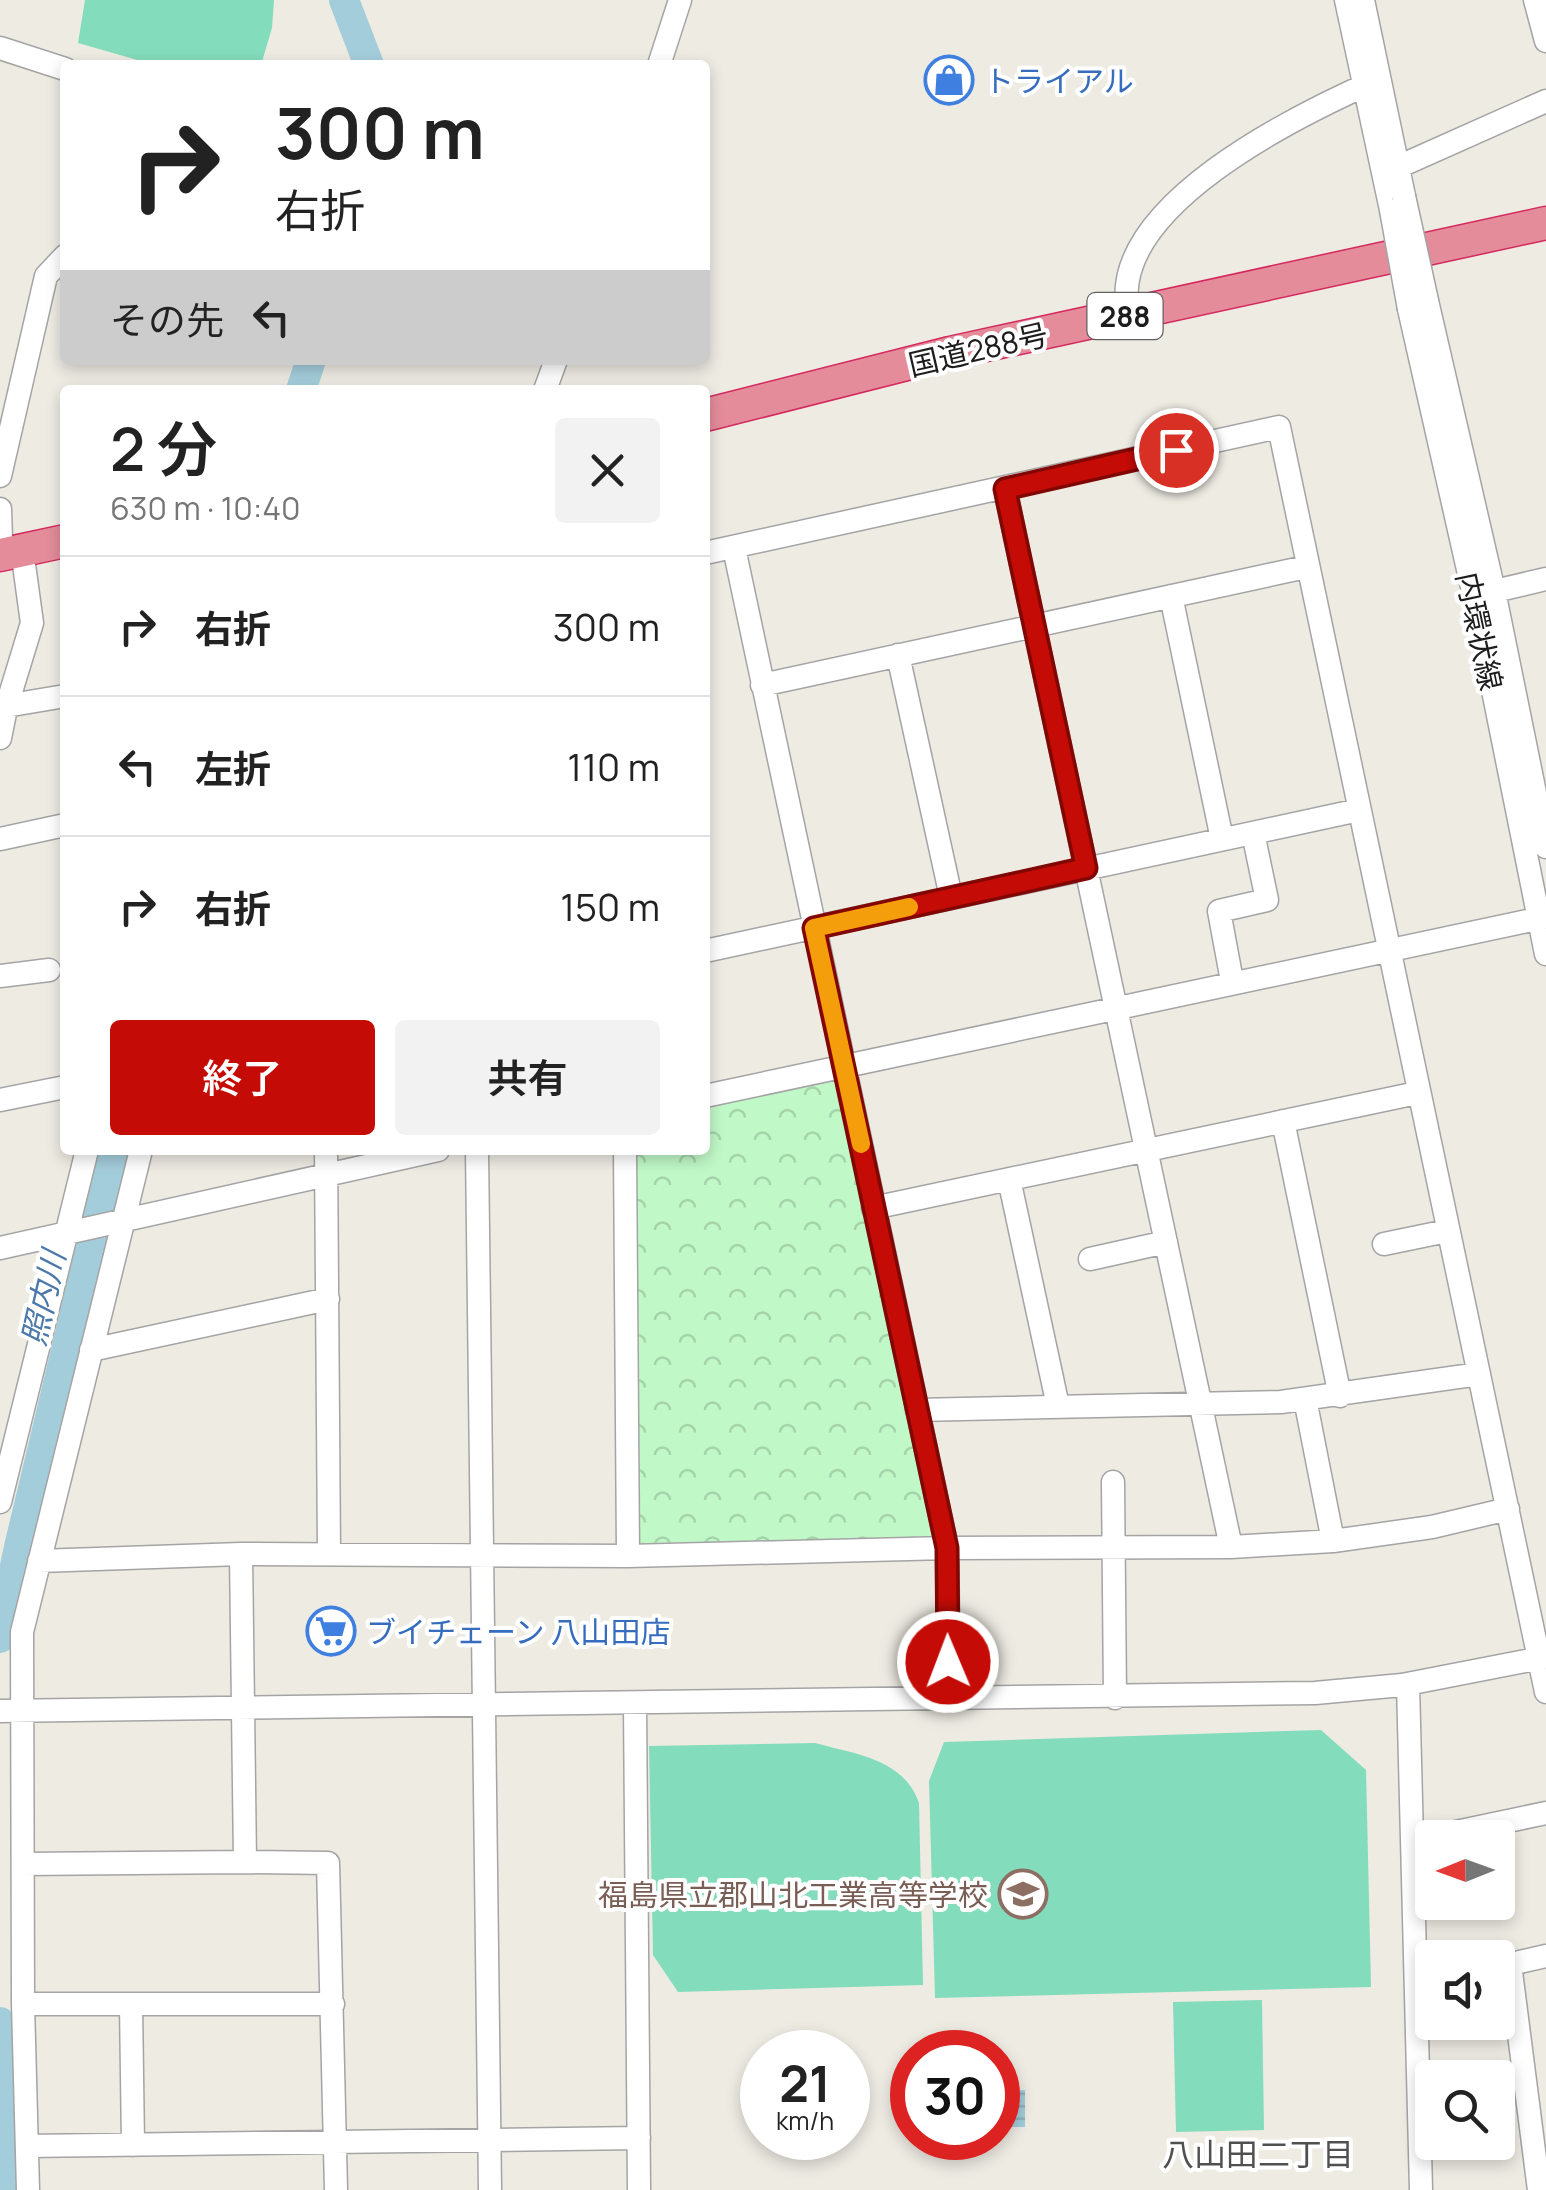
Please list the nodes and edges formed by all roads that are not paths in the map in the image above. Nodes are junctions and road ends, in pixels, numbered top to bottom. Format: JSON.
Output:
{"nodes":[{"id":1,"x":680,"y":0,"type":"edge"},
{"id":2,"x":1346,"y":0,"type":"edge"},
{"id":3,"x":1363,"y":0,"type":"edge"},
{"id":4,"x":1534,"y":0,"type":"edge"},
{"id":5,"x":1546,"y":41,"type":"edge"},
{"id":6,"x":0,"y":48,"type":"edge"},
{"id":7,"x":660,"y":60,"type":"edge"},
{"id":8,"x":60,"y":67,"type":"edge"},
{"id":9,"x":1372,"y":82,"type":"junction"},
{"id":10,"x":1546,"y":100,"type":"edge"},
{"id":11,"x":1398,"y":167,"type":"junction"},
{"id":12,"x":1397,"y":203,"type":"junction"},
{"id":13,"x":1546,"y":210,"type":"edge"},
{"id":14,"x":1546,"y":223,"type":"edge"},
{"id":15,"x":60,"y":261,"type":"edge"},
{"id":16,"x":1127,"y":308,"type":"junction"},
{"id":17,"x":710,"y":392,"type":"edge"},
{"id":18,"x":710,"y":414,"type":"edge"},
{"id":19,"x":0,"y":476,"type":"edge"},
{"id":20,"x":1005,"y":489,"type":"junction"},
{"id":21,"x":0,"y":509,"type":"edge"},
{"id":22,"x":60,"y":528,"type":"edge"},
{"id":23,"x":60,"y":541,"type":"edge"},
{"id":24,"x":6,"y":546,"type":"edge"},
{"id":25,"x":734,"y":548,"type":"junction"},
{"id":26,"x":710,"y":552,"type":"edge"},
{"id":27,"x":1306,"y":567,"type":"junction"},
{"id":28,"x":1546,"y":580,"type":"edge"},
{"id":29,"x":1484,"y":594,"type":"junction"},
{"id":30,"x":1171,"y":596,"type":"junction"},
{"id":31,"x":1035,"y":625,"type":"junction"},
{"id":32,"x":898,"y":655,"type":"junction"},
{"id":33,"x":762,"y":685,"type":"junction"},
{"id":34,"x":60,"y":697,"type":"edge"},
{"id":35,"x":3,"y":708,"type":"edge"},
{"id":36,"x":0,"y":738,"type":"edge"},
{"id":37,"x":1359,"y":810,"type":"junction"},
{"id":38,"x":60,"y":825,"type":"edge"},
{"id":39,"x":1253,"y":832,"type":"junction"},
{"id":40,"x":0,"y":838,"type":"edge"},
{"id":41,"x":1222,"y":839,"type":"junction"},
{"id":42,"x":1546,"y":847,"type":"edge"},
{"id":43,"x":1086,"y":868,"type":"junction"},
{"id":44,"x":951,"y":897,"type":"junction"},
{"id":45,"x":1542,"y":918,"type":"edge"},
{"id":46,"x":814,"y":928,"type":"junction"},
{"id":47,"x":1388,"y":949,"type":"junction"},
{"id":48,"x":710,"y":950,"type":"edge"},
{"id":49,"x":1546,"y":954,"type":"edge"},
{"id":50,"x":49,"y":970,"type":"dead end"},
{"id":51,"x":0,"y":976,"type":"edge"},
{"id":52,"x":1232,"y":982,"type":"junction"},
{"id":53,"x":1117,"y":1007,"type":"junction"},
{"id":54,"x":845,"y":1064,"type":"junction"},
{"id":55,"x":60,"y":1088,"type":"edge"},
{"id":56,"x":1417,"y":1093,"type":"junction"},
{"id":57,"x":710,"y":1095,"type":"edge"},
{"id":58,"x":0,"y":1100,"type":"edge"},
{"id":59,"x":1283,"y":1122,"type":"junction"},
{"id":60,"x":1147,"y":1150,"type":"junction"},
{"id":61,"x":86,"y":1155,"type":"edge"},
{"id":62,"x":140,"y":1155,"type":"edge"},
{"id":63,"x":326,"y":1155,"type":"edge"},
{"id":64,"x":416,"y":1155,"type":"edge"},
{"id":65,"x":477,"y":1155,"type":"edge"},
{"id":66,"x":624,"y":1155,"type":"edge"},
{"id":67,"x":327,"y":1175,"type":"junction"},
{"id":68,"x":1009,"y":1179,"type":"junction"},
{"id":69,"x":873,"y":1208,"type":"junction"},
{"id":70,"x":123,"y":1220,"type":"junction"},
{"id":71,"x":1447,"y":1231,"type":"junction"},
{"id":72,"x":67,"y":1234,"type":"junction"},
{"id":73,"x":1166,"y":1242,"type":"junction"},
{"id":74,"x":1384,"y":1244,"type":"dead end"},
{"id":75,"x":0,"y":1248,"type":"edge"},
{"id":76,"x":1090,"y":1259,"type":"dead end"},
{"id":77,"x":328,"y":1299,"type":"junction"},
{"id":78,"x":91,"y":1350,"type":"junction"},
{"id":79,"x":1478,"y":1374,"type":"junction"},
{"id":80,"x":1340,"y":1396,"type":"junction"},
{"id":81,"x":1305,"y":1399,"type":"junction"},
{"id":82,"x":1058,"y":1406,"type":"junction"},
{"id":83,"x":1201,"y":1406,"type":"junction"},
{"id":84,"x":917,"y":1410,"type":"junction"},
{"id":85,"x":8,"y":1439,"type":"edge"},
{"id":86,"x":1114,"y":1482,"type":"dead end"},
{"id":87,"x":0,"y":1502,"type":"edge"},
{"id":88,"x":1508,"y":1509,"type":"junction"},
{"id":89,"x":1334,"y":1540,"type":"junction"},
{"id":90,"x":1232,"y":1546,"type":"junction"},
{"id":91,"x":1114,"y":1547,"type":"junction"},
{"id":92,"x":947,"y":1548,"type":"junction"},
{"id":93,"x":241,"y":1554,"type":"junction"},
{"id":94,"x":330,"y":1554,"type":"junction"},
{"id":95,"x":482,"y":1556,"type":"junction"},
{"id":96,"x":628,"y":1556,"type":"junction"},
{"id":97,"x":39,"y":1561,"type":"junction"},
{"id":98,"x":1542,"y":1658,"type":"edge"},
{"id":99,"x":1408,"y":1684,"type":"junction"},
{"id":100,"x":1546,"y":1692,"type":"edge"},
{"id":101,"x":1115,"y":1698,"type":"junction"},
{"id":102,"x":949,"y":1700,"type":"junction"},
{"id":103,"x":635,"y":1704,"type":"junction"},
{"id":104,"x":486,"y":1705,"type":"junction"},
{"id":105,"x":244,"y":1708,"type":"junction"},
{"id":106,"x":12,"y":1712,"type":"edge"},
{"id":107,"x":1546,"y":1813,"type":"edge"},
{"id":108,"x":1413,"y":1841,"type":"junction"},
{"id":109,"x":245,"y":1862,"type":"junction"},
{"id":110,"x":23,"y":1864,"type":"junction"},
{"id":111,"x":1421,"y":1940,"type":"edge"},
{"id":112,"x":1546,"y":1956,"type":"edge"},
{"id":113,"x":1515,"y":1963,"type":"edge"},
{"id":114,"x":22,"y":2004,"type":"junction"},
{"id":115,"x":130,"y":2004,"type":"junction"},
{"id":116,"x":332,"y":2004,"type":"junction"},
{"id":117,"x":1515,"y":2036,"type":"edge"},
{"id":118,"x":1424,"y":2040,"type":"edge"},
{"id":119,"x":639,"y":2138,"type":"junction"},
{"id":120,"x":489,"y":2139,"type":"junction"},
{"id":121,"x":335,"y":2142,"type":"junction"},
{"id":122,"x":133,"y":2145,"type":"junction"},
{"id":123,"x":27,"y":2146,"type":"junction"},
{"id":124,"x":28,"y":2190,"type":"edge"},
{"id":125,"x":336,"y":2190,"type":"edge"},
{"id":126,"x":490,"y":2190,"type":"edge"},
{"id":127,"x":639,"y":2190,"type":"edge"},
{"id":128,"x":1420,"y":2190,"type":"edge"},
{"id":129,"x":1539,"y":2190,"type":"edge"}],
"edges":[{"from":1,"to":7,"type":"street"},
{"from":2,"to":9,"type":"street"},
{"from":3,"to":9,"type":"street"},
{"from":4,"to":5,"type":"street"},
{"from":6,"to":8,"type":"street"},
{"from":9,"to":11,"type":"street"},
{"from":9,"to":12,"type":"street"},
{"from":9,"to":16,"type":"street"},
{"from":10,"to":11,"type":"street"},
{"from":11,"to":12,"type":"street"},
{"from":12,"to":29,"type":"street","bridge":true},
{"from":13,"to":16,"type":"highway","name":"国道288号","number":"288"},
{"from":14,"to":16,"type":"highway","name":"国道288号","number":"288"},
{"from":15,"to":19,"type":"street"},
{"from":16,"to":17,"type":"highway","name":"国道288号","number":"288"},
{"from":16,"to":18,"type":"highway","name":"国道288号","number":"288"},
{"from":20,"to":25,"type":"street"},
{"from":20,"to":27,"type":"street"},
{"from":20,"to":31,"type":"street"},
{"from":21,"to":24,"type":"street"},
{"from":22,"to":24,"type":"highway"},
{"from":23,"to":24,"type":"highway"},
{"from":24,"to":35,"type":"street"},
{"from":25,"to":26,"type":"street"},
{"from":25,"to":33,"type":"street"},
{"from":27,"to":30,"type":"street"},
{"from":27,"to":37,"type":"street"},
{"from":28,"to":29,"type":"street"},
{"from":29,"to":42,"type":"street"},
{"from":29,"to":45,"type":"street","name":"内環状線"},
{"from":30,"to":31,"type":"street"},
{"from":30,"to":41,"type":"street"},
{"from":31,"to":32,"type":"street"},
{"from":31,"to":43,"type":"street"},
{"from":32,"to":33,"type":"street"},
{"from":32,"to":44,"type":"street"},
{"from":33,"to":46,"type":"street"},
{"from":34,"to":35,"type":"street"},
{"from":35,"to":36,"type":"street"},
{"from":37,"to":39,"type":"street"},
{"from":37,"to":47,"type":"street"},
{"from":38,"to":40,"type":"street"},
{"from":39,"to":41,"type":"street"},
{"from":39,"to":52,"type":"street"},
{"from":41,"to":43,"type":"street"},
{"from":43,"to":44,"type":"street"},
{"from":43,"to":53,"type":"street"},
{"from":44,"to":46,"type":"street"},
{"from":45,"to":47,"type":"street"},
{"from":45,"to":49,"type":"street","name":"内環状線"},
{"from":46,"to":48,"type":"street"},
{"from":46,"to":54,"type":"street"},
{"from":47,"to":52,"type":"street"},
{"from":47,"to":56,"type":"street"},
{"from":50,"to":51,"type":"street"},
{"from":52,"to":53,"type":"street"},
{"from":53,"to":54,"type":"street"},
{"from":53,"to":60,"type":"street"},
{"from":54,"to":57,"type":"street"},
{"from":54,"to":69,"type":"street"},
{"from":55,"to":58,"type":"street"},
{"from":56,"to":59,"type":"street"},
{"from":56,"to":71,"type":"street"},
{"from":59,"to":60,"type":"street"},
{"from":59,"to":80,"type":"street"},
{"from":60,"to":68,"type":"street"},
{"from":60,"to":73,"type":"street"},
{"from":61,"to":72,"type":"street"},
{"from":62,"to":70,"type":"street"},
{"from":63,"to":67,"type":"street"},
{"from":64,"to":67,"type":"street"},
{"from":65,"to":95,"type":"street"},
{"from":66,"to":96,"type":"street"},
{"from":67,"to":70,"type":"street"},
{"from":67,"to":77,"type":"street"},
{"from":68,"to":69,"type":"street"},
{"from":68,"to":82,"type":"street"},
{"from":69,"to":84,"type":"street"},
{"from":70,"to":72,"type":"street"},
{"from":70,"to":78,"type":"street"},
{"from":71,"to":74,"type":"street"},
{"from":71,"to":79,"type":"street"},
{"from":72,"to":75,"type":"street"},
{"from":72,"to":85,"type":"street"},
{"from":73,"to":76,"type":"street"},
{"from":73,"to":83,"type":"street"},
{"from":77,"to":78,"type":"street"},
{"from":77,"to":94,"type":"street"},
{"from":78,"to":97,"type":"street"},
{"from":79,"to":80,"type":"street"},
{"from":79,"to":88,"type":"street"},
{"from":80,"to":81,"type":"street"},
{"from":81,"to":83,"type":"street"},
{"from":81,"to":89,"type":"street"},
{"from":82,"to":83,"type":"street"},
{"from":82,"to":84,"type":"street"},
{"from":83,"to":90,"type":"street"},
{"from":84,"to":92,"type":"street"},
{"from":85,"to":87,"type":"street"},
{"from":86,"to":91,"type":"street"},
{"from":88,"to":89,"type":"street"},
{"from":88,"to":98,"type":"street"},
{"from":89,"to":90,"type":"street"},
{"from":90,"to":91,"type":"street"},
{"from":91,"to":92,"type":"street"},
{"from":91,"to":101,"type":"street"},
{"from":92,"to":96,"type":"street"},
{"from":92,"to":102,"type":"street"},
{"from":93,"to":94,"type":"street"},
{"from":93,"to":97,"type":"street"},
{"from":93,"to":105,"type":"street"},
{"from":94,"to":95,"type":"street"},
{"from":95,"to":96,"type":"street"},
{"from":95,"to":104,"type":"street"},
{"from":97,"to":106,"type":"street"},
{"from":98,"to":99,"type":"street"},
{"from":98,"to":100,"type":"street"},
{"from":99,"to":101,"type":"street"},
{"from":99,"to":108,"type":"street"},
{"from":101,"to":102,"type":"street"},
{"from":102,"to":103,"type":"street"},
{"from":103,"to":104,"type":"street"},
{"from":103,"to":119,"type":"street"},
{"from":104,"to":105,"type":"street"},
{"from":104,"to":120,"type":"street"},
{"from":105,"to":106,"type":"street"},
{"from":105,"to":109,"type":"street"},
{"from":106,"to":110,"type":"street"},
{"from":107,"to":108,"type":"street"},
{"from":108,"to":111,"type":"street"},
{"from":109,"to":110,"type":"street"},
{"from":109,"to":116,"type":"street"},
{"from":110,"to":114,"type":"street"},
{"from":112,"to":113,"type":"street"},
{"from":114,"to":115,"type":"street"},
{"from":114,"to":123,"type":"street"},
{"from":115,"to":116,"type":"street"},
{"from":115,"to":122,"type":"street"},
{"from":116,"to":121,"type":"street"},
{"from":117,"to":129,"type":"street"},
{"from":118,"to":128,"type":"street"},
{"from":119,"to":120,"type":"street"},
{"from":119,"to":127,"type":"street"},
{"from":120,"to":121,"type":"street"},
{"from":120,"to":126,"type":"street"},
{"from":121,"to":122,"type":"street"},
{"from":121,"to":125,"type":"street"},
{"from":122,"to":123,"type":"street"},
{"from":123,"to":124,"type":"street"}]}
